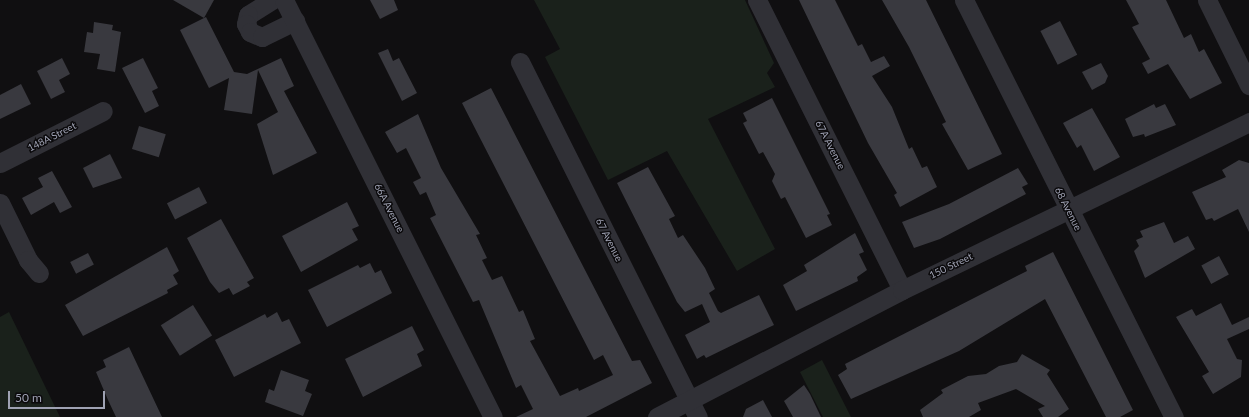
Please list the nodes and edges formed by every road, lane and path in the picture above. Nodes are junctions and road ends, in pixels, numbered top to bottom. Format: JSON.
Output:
{"nodes":[{"id":1,"x":272,"y":0,"type":"edge"},
{"id":2,"x":284,"y":0,"type":"edge"},
{"id":3,"x":757,"y":0,"type":"edge"},
{"id":4,"x":964,"y":0,"type":"edge"},
{"id":5,"x":1207,"y":0,"type":"edge"},
{"id":6,"x":295,"y":21,"type":"junction"},
{"id":7,"x":520,"y":62,"type":"dead end"},
{"id":8,"x":1249,"y":85,"type":"edge"},
{"id":9,"x":103,"y":111,"type":"dead end"},
{"id":10,"x":1249,"y":122,"type":"edge"},
{"id":11,"x":0,"y":163,"type":"edge"},
{"id":12,"x":0,"y":203,"type":"edge"},
{"id":13,"x":1069,"y":210,"type":"junction"},
{"id":14,"x":38,"y":273,"type":"dead end"},
{"id":15,"x":902,"y":290,"type":"junction"},
{"id":16,"x":694,"y":409,"type":"edge"},
{"id":17,"x":493,"y":417,"type":"edge"},
{"id":18,"x":658,"y":417,"type":"edge"},
{"id":19,"x":1174,"y":417,"type":"edge"}],
"edges":[{"from":1,"to":6,"type":"street"},
{"from":2,"to":6,"type":"street","name":"66A Avenue"},
{"from":3,"to":15,"type":"street","name":"67A Avenue"},
{"from":4,"to":13,"type":"street","name":"68 Avenue"},
{"from":5,"to":8,"type":"street"},
{"from":6,"to":17,"type":"street","name":"66A Avenue"},
{"from":7,"to":16,"type":"street","name":"67 Avenue"},
{"from":9,"to":11,"type":"street","name":"148A Street"},
{"from":10,"to":13,"type":"street","name":"150 Street"},
{"from":12,"to":14,"type":"street"},
{"from":13,"to":15,"type":"street","name":"150 Street"},
{"from":13,"to":19,"type":"street","name":"68 Avenue"},
{"from":15,"to":16,"type":"street","name":"150 Street"},
{"from":16,"to":18,"type":"street","name":"150 Street"}]}
